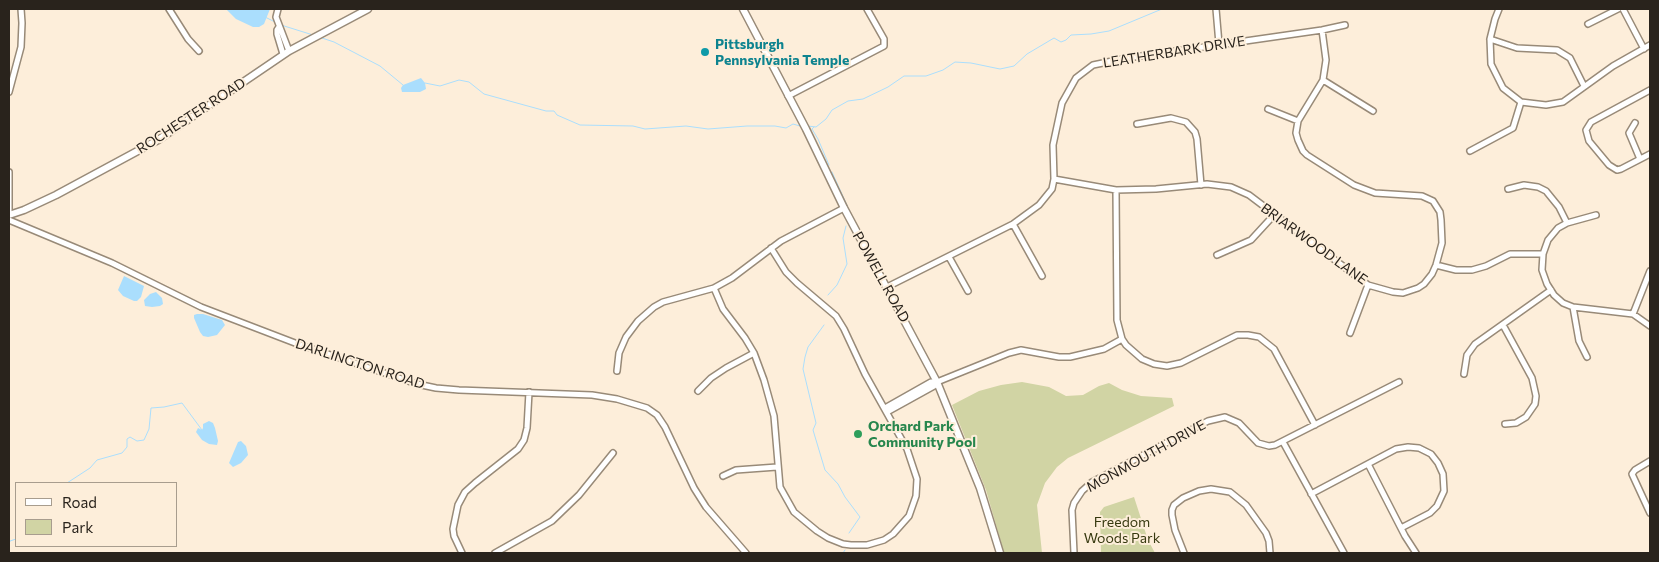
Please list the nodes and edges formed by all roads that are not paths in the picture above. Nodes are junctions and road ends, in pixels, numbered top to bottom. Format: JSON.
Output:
{"nodes":[{"id":1,"x":21,"y":9,"type":"edge"},
{"id":2,"x":169,"y":9,"type":"edge"},
{"id":3,"x":278,"y":9,"type":"edge"},
{"id":4,"x":368,"y":9,"type":"edge"},
{"id":5,"x":743,"y":9,"type":"edge"},
{"id":6,"x":867,"y":9,"type":"edge"},
{"id":7,"x":1216,"y":9,"type":"edge"},
{"id":8,"x":1499,"y":9,"type":"edge"},
{"id":9,"x":1618,"y":9,"type":"edge"},
{"id":10,"x":1623,"y":9,"type":"edge"},
{"id":11,"x":1588,"y":24,"type":"dead end"},
{"id":12,"x":1345,"y":25,"type":"dead end"},
{"id":13,"x":1322,"y":30,"type":"junction"},
{"id":14,"x":1490,"y":39,"type":"junction"},
{"id":15,"x":1219,"y":44,"type":"junction"},
{"id":16,"x":1650,"y":45,"type":"edge"},
{"id":17,"x":1644,"y":49,"type":"junction"},
{"id":18,"x":199,"y":51,"type":"dead end"},
{"id":19,"x":286,"y":52,"type":"junction"},
{"id":20,"x":1323,"y":80,"type":"junction"},
{"id":21,"x":1584,"y":86,"type":"junction"},
{"id":22,"x":1650,"y":90,"type":"edge"},
{"id":23,"x":9,"y":92,"type":"edge"},
{"id":24,"x":788,"y":96,"type":"junction"},
{"id":25,"x":1521,"y":102,"type":"junction"},
{"id":26,"x":1268,"y":109,"type":"dead end"},
{"id":27,"x":1373,"y":111,"type":"dead end"},
{"id":28,"x":1298,"y":121,"type":"junction"},
{"id":29,"x":1635,"y":123,"type":"dead end"},
{"id":30,"x":1136,"y":124,"type":"dead end"},
{"id":31,"x":1470,"y":151,"type":"dead end"},
{"id":32,"x":1650,"y":154,"type":"edge"},
{"id":33,"x":1640,"y":159,"type":"junction"},
{"id":34,"x":9,"y":172,"type":"edge"},
{"id":35,"x":1054,"y":179,"type":"junction"},
{"id":36,"x":1201,"y":185,"type":"junction"},
{"id":37,"x":1508,"y":189,"type":"dead end"},
{"id":38,"x":1116,"y":190,"type":"junction"},
{"id":39,"x":844,"y":208,"type":"junction"},
{"id":40,"x":9,"y":214,"type":"edge"},
{"id":41,"x":1274,"y":215,"type":"junction"},
{"id":42,"x":1596,"y":215,"type":"dead end"},
{"id":43,"x":9,"y":220,"type":"edge"},
{"id":44,"x":1567,"y":223,"type":"junction"},
{"id":45,"x":1013,"y":224,"type":"junction"},
{"id":46,"x":770,"y":248,"type":"junction"},
{"id":47,"x":1542,"y":254,"type":"junction"},
{"id":48,"x":1217,"y":255,"type":"dead end"},
{"id":49,"x":950,"y":257,"type":"junction"},
{"id":50,"x":1436,"y":265,"type":"junction"},
{"id":51,"x":1650,"y":271,"type":"edge"},
{"id":52,"x":1042,"y":276,"type":"dead end"},
{"id":53,"x":1368,"y":285,"type":"junction"},
{"id":54,"x":888,"y":287,"type":"junction"},
{"id":55,"x":714,"y":288,"type":"junction"},
{"id":56,"x":1551,"y":290,"type":"junction"},
{"id":57,"x":968,"y":291,"type":"dead end"},
{"id":58,"x":1574,"y":307,"type":"junction"},
{"id":59,"x":1633,"y":314,"type":"junction"},
{"id":60,"x":1503,"y":325,"type":"junction"},
{"id":61,"x":1650,"y":326,"type":"edge"},
{"id":62,"x":1350,"y":333,"type":"dead end"},
{"id":63,"x":1122,"y":339,"type":"junction"},
{"id":64,"x":754,"y":353,"type":"junction"},
{"id":65,"x":1587,"y":357,"type":"dead end"},
{"id":66,"x":617,"y":371,"type":"dead end"},
{"id":67,"x":1464,"y":374,"type":"dead end"},
{"id":68,"x":938,"y":382,"type":"junction"},
{"id":69,"x":1398,"y":382,"type":"dead end"},
{"id":70,"x":698,"y":391,"type":"dead end"},
{"id":71,"x":529,"y":392,"type":"junction"},
{"id":72,"x":886,"y":410,"type":"junction"},
{"id":73,"x":1505,"y":424,"type":"dead end"},
{"id":74,"x":1315,"y":425,"type":"junction"},
{"id":75,"x":1283,"y":442,"type":"junction"},
{"id":76,"x":613,"y":453,"type":"dead end"},
{"id":77,"x":1650,"y":462,"type":"edge"},
{"id":78,"x":1368,"y":464,"type":"junction"},
{"id":79,"x":777,"y":466,"type":"junction"},
{"id":80,"x":723,"y":476,"type":"dead end"},
{"id":81,"x":1311,"y":494,"type":"junction"},
{"id":82,"x":1650,"y":513,"type":"edge"},
{"id":83,"x":1401,"y":528,"type":"junction"},
{"id":84,"x":462,"y":553,"type":"edge"},
{"id":85,"x":495,"y":553,"type":"edge"},
{"id":86,"x":746,"y":553,"type":"edge"},
{"id":87,"x":1000,"y":553,"type":"edge"},
{"id":88,"x":1074,"y":553,"type":"edge"},
{"id":89,"x":1184,"y":553,"type":"edge"},
{"id":90,"x":1270,"y":553,"type":"edge"},
{"id":91,"x":1344,"y":553,"type":"edge"},
{"id":92,"x":1416,"y":553,"type":"edge"}],
"edges":[{"from":1,"to":23,"type":"street"},
{"from":2,"to":18,"type":"street"},
{"from":3,"to":19,"type":"street"},
{"from":4,"to":19,"type":"street","name":"ROCHESTER ROAD"},
{"from":5,"to":24,"type":"street","name":"POWELL ROAD"},
{"from":6,"to":24,"type":"street"},
{"from":7,"to":15,"type":"street"},
{"from":8,"to":14,"type":"street"},
{"from":9,"to":11,"type":"street"},
{"from":10,"to":17,"type":"street"},
{"from":12,"to":13,"type":"street","name":"LEATHERBARK DRIVE"},
{"from":13,"to":15,"type":"street","name":"LEATHERBARK DRIVE"},
{"from":13,"to":20,"type":"street"},
{"from":14,"to":21,"type":"street"},
{"from":14,"to":25,"type":"street"},
{"from":15,"to":35,"type":"street","name":"LEATHERBARK DRIVE"},
{"from":16,"to":17,"type":"street"},
{"from":17,"to":21,"type":"street"},
{"from":19,"to":40,"type":"street","name":"ROCHESTER ROAD"},
{"from":20,"to":27,"type":"street"},
{"from":20,"to":28,"type":"street"},
{"from":21,"to":25,"type":"street"},
{"from":22,"to":33,"type":"street"},
{"from":24,"to":39,"type":"street","name":"POWELL ROAD"},
{"from":25,"to":31,"type":"street"},
{"from":26,"to":28,"type":"street"},
{"from":28,"to":50,"type":"street","name":"BRIARWOOD LANE"},
{"from":29,"to":33,"type":"street"},
{"from":30,"to":36,"type":"street"},
{"from":32,"to":33,"type":"street"},
{"from":34,"to":40,"type":"street"},
{"from":35,"to":38,"type":"street","name":"BRIARWOOD LANE"},
{"from":35,"to":45,"type":"street"},
{"from":36,"to":38,"type":"street","name":"BRIARWOOD LANE"},
{"from":36,"to":41,"type":"street","name":"BRIARWOOD LANE"},
{"from":37,"to":44,"type":"street"},
{"from":38,"to":63,"type":"street"},
{"from":39,"to":46,"type":"street"},
{"from":39,"to":54,"type":"street","name":"POWELL ROAD"},
{"from":41,"to":48,"type":"street"},
{"from":41,"to":53,"type":"street","name":"BRIARWOOD LANE"},
{"from":42,"to":44,"type":"street"},
{"from":43,"to":71,"type":"street","name":"DARLINGTON ROAD"},
{"from":44,"to":47,"type":"street"},
{"from":45,"to":49,"type":"street"},
{"from":45,"to":52,"type":"street"},
{"from":46,"to":55,"type":"street"},
{"from":46,"to":72,"type":"street"},
{"from":47,"to":50,"type":"street"},
{"from":47,"to":56,"type":"street"},
{"from":49,"to":54,"type":"street"},
{"from":49,"to":57,"type":"street"},
{"from":50,"to":53,"type":"street","name":"BRIARWOOD LANE"},
{"from":51,"to":59,"type":"street"},
{"from":53,"to":62,"type":"street"},
{"from":54,"to":68,"type":"street","name":"POWELL ROAD"},
{"from":55,"to":64,"type":"street"},
{"from":55,"to":66,"type":"street"},
{"from":56,"to":58,"type":"street"},
{"from":56,"to":60,"type":"street"},
{"from":58,"to":59,"type":"street"},
{"from":58,"to":65,"type":"street"},
{"from":59,"to":61,"type":"street"},
{"from":60,"to":67,"type":"street"},
{"from":60,"to":73,"type":"street"},
{"from":63,"to":68,"type":"street"},
{"from":63,"to":74,"type":"street"},
{"from":64,"to":70,"type":"street"},
{"from":64,"to":79,"type":"street"},
{"from":68,"to":72,"type":"street"},
{"from":68,"to":87,"type":"street","name":"POWELL ROAD"},
{"from":69,"to":74,"type":"street","name":"MONMOUTH DRIVE"},
{"from":71,"to":84,"type":"street"},
{"from":71,"to":86,"type":"street","name":"DARLINGTON ROAD"},
{"from":72,"to":79,"type":"street"},
{"from":74,"to":75,"type":"street","name":"MONMOUTH DRIVE"},
{"from":75,"to":81,"type":"street"},
{"from":75,"to":88,"type":"street","name":"MONMOUTH DRIVE"},
{"from":76,"to":85,"type":"street"},
{"from":77,"to":82,"type":"street"},
{"from":78,"to":81,"type":"street"},
{"from":78,"to":83,"type":"street"},
{"from":78,"to":83,"type":"street"},
{"from":79,"to":80,"type":"street"},
{"from":81,"to":91,"type":"street"},
{"from":83,"to":92,"type":"street"},
{"from":89,"to":90,"type":"street"}]}
